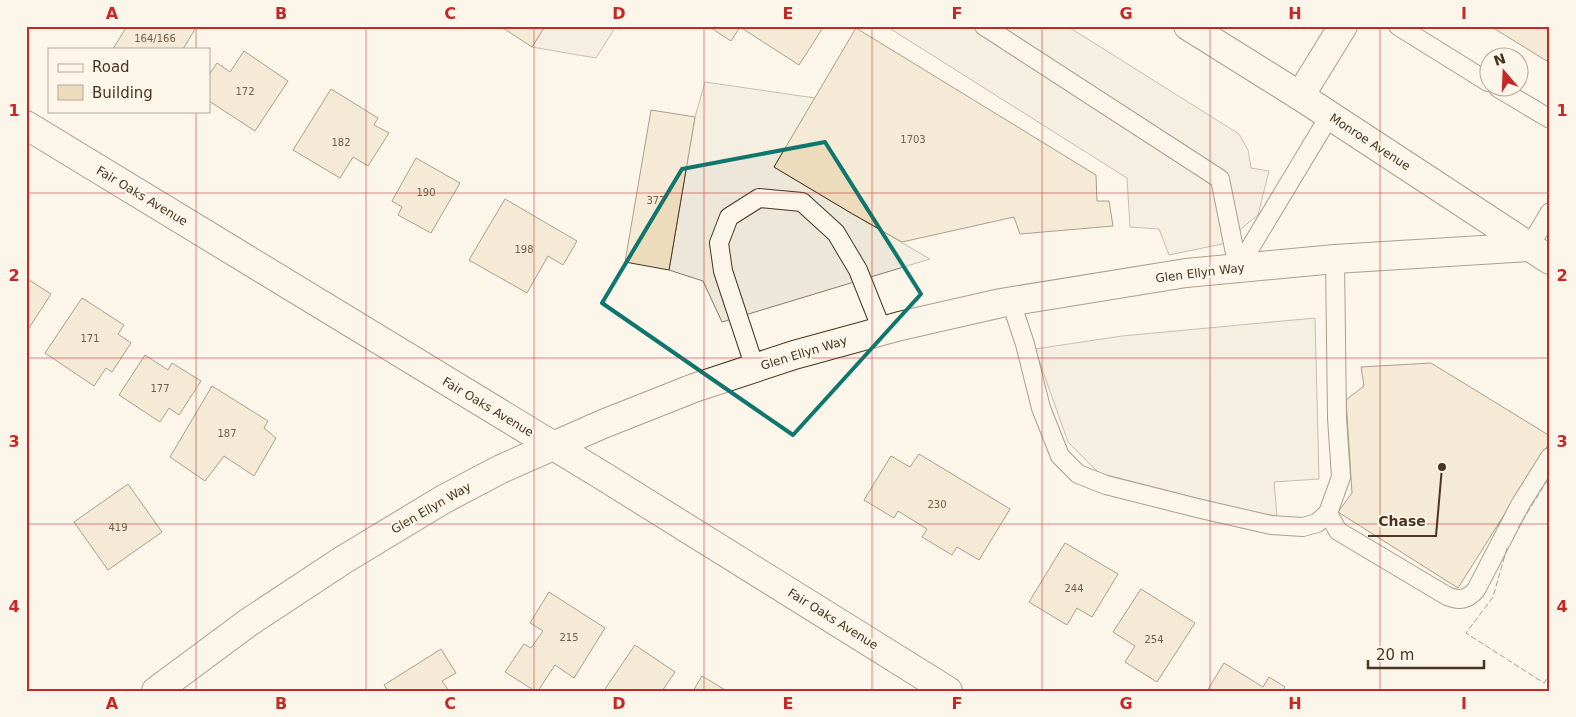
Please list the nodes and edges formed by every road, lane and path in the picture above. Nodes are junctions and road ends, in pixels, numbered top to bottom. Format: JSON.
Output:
{"nodes":[{"id":1,"x":984,"y":26,"type":"edge"},
{"id":2,"x":1188,"y":26,"type":"edge"},
{"id":3,"x":1343,"y":26,"type":"edge"},
{"id":4,"x":1398,"y":26,"type":"edge"},
{"id":5,"x":1478,"y":76,"type":"edge"},
{"id":6,"x":1300,"y":96,"type":"junction"},
{"id":7,"x":1515,"y":98,"type":"edge"},
{"id":8,"x":1330,"y":116,"type":"junction"},
{"id":9,"x":1550,"y":119,"type":"edge"},
{"id":10,"x":26,"y":125,"type":"edge"},
{"id":11,"x":1550,"y":212,"type":"edge"},
{"id":12,"x":1540,"y":254,"type":"edge"},
{"id":13,"x":1335,"y":259,"type":"junction"},
{"id":14,"x":1238,"y":268,"type":"junction"},
{"id":15,"x":1011,"y":302,"type":"junction"},
{"id":16,"x":882,"y":330,"type":"junction"},
{"id":17,"x":755,"y":368,"type":"junction"},
{"id":18,"x":552,"y":446,"type":"junction"},
{"id":19,"x":1550,"y":457,"type":"edge"},
{"id":20,"x":1328,"y":513,"type":"junction"},
{"id":21,"x":156,"y":691,"type":"edge"},
{"id":22,"x":948,"y":691,"type":"edge"}],
"edges":[{"from":1,"to":14,"type":"lane"},
{"from":2,"to":6,"type":"street","name":"Monroe Avenue"},
{"from":3,"to":6,"type":"street"},
{"from":4,"to":5,"type":"lane"},
{"from":6,"to":8,"type":"street","name":"Monroe Avenue"},
{"from":7,"to":9,"type":"lane"},
{"from":8,"to":12,"type":"street","name":"Monroe Avenue"},
{"from":8,"to":14,"type":"lane"},
{"from":10,"to":18,"type":"street","name":"Fair Oaks Avenue"},
{"from":11,"to":12,"type":"lane"},
{"from":12,"to":13,"type":"street","name":"Glen Ellyn Way"},
{"from":13,"to":14,"type":"street","name":"Glen Ellyn Way"},
{"from":13,"to":20,"type":"lane"},
{"from":14,"to":15,"type":"street","name":"Glen Ellyn Way"},
{"from":15,"to":16,"type":"street","name":"Glen Ellyn Way"},
{"from":15,"to":20,"type":"lane"},
{"from":16,"to":17,"type":"street","name":"Glen Ellyn Way"},
{"from":16,"to":17,"type":"lane"},
{"from":17,"to":18,"type":"street","name":"Glen Ellyn Way"},
{"from":18,"to":21,"type":"street","name":"Glen Ellyn Way"},
{"from":18,"to":22,"type":"street","name":"Fair Oaks Avenue"},
{"from":19,"to":20,"type":"lane"}]}
